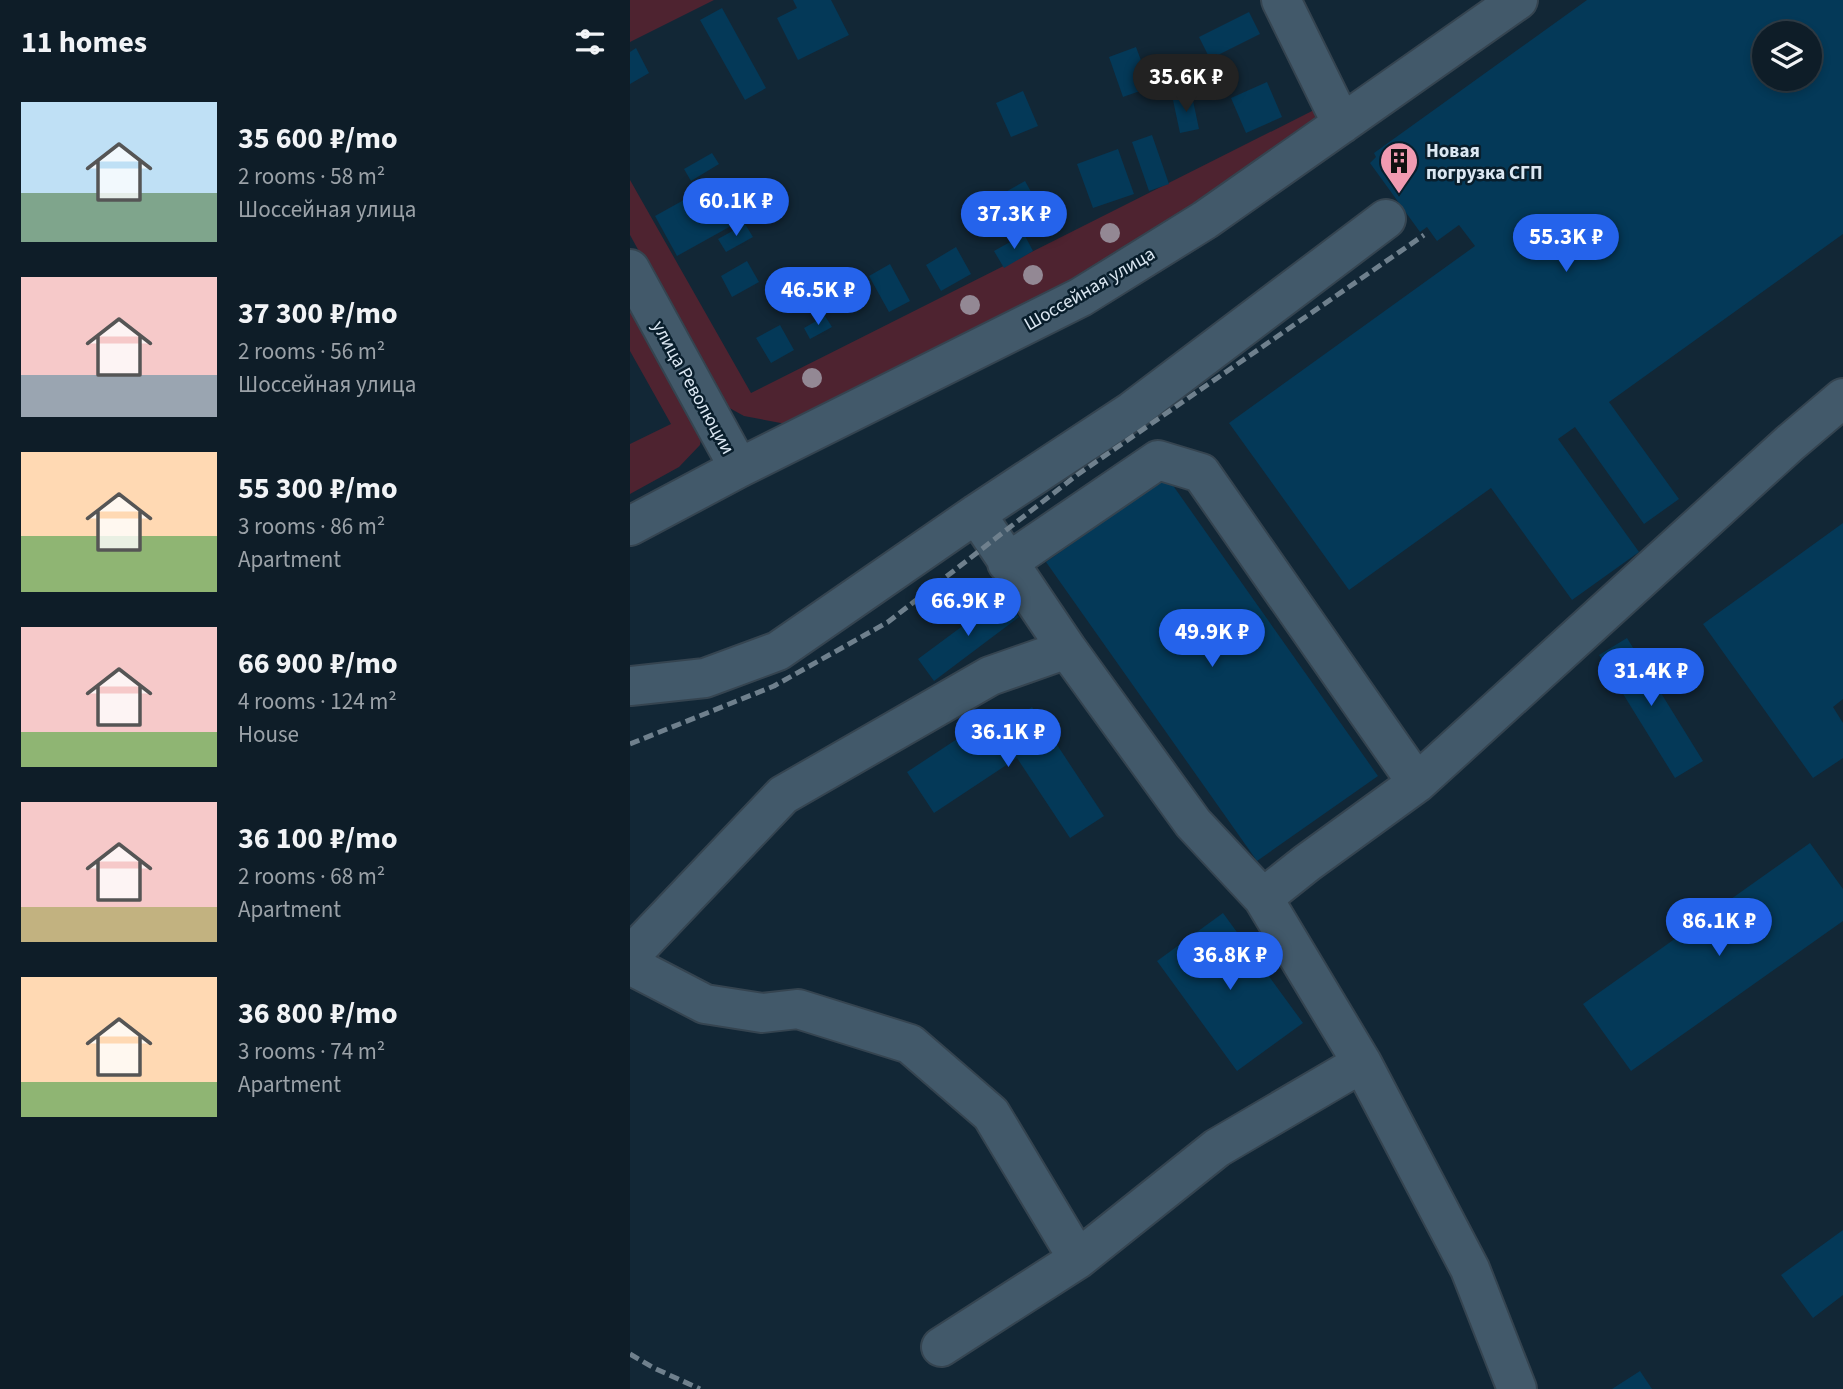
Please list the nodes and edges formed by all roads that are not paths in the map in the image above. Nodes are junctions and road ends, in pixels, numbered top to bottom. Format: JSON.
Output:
{"nodes":[{"id":1,"x":1280,"y":0,"type":"edge"},
{"id":2,"x":1518,"y":0,"type":"edge"},
{"id":3,"x":1342,"y":124,"type":"junction"},
{"id":4,"x":1386,"y":219,"type":"dead end"},
{"id":5,"x":630,"y":269,"type":"edge"},
{"id":6,"x":1843,"y":398,"type":"edge"},
{"id":7,"x":739,"y":468,"type":"junction"},
{"id":8,"x":976,"y":514,"type":"junction"},
{"id":9,"x":630,"y":526,"type":"edge"},
{"id":10,"x":1007,"y":563,"type":"junction"},
{"id":11,"x":1067,"y":649,"type":"junction"},
{"id":12,"x":630,"y":686,"type":"edge"},
{"id":13,"x":1417,"y":783,"type":"junction"},
{"id":14,"x":1263,"y":898,"type":"junction"},
{"id":15,"x":630,"y":956,"type":"edge"},
{"id":16,"x":630,"y":965,"type":"edge"},
{"id":17,"x":1362,"y":1063,"type":"junction"},
{"id":18,"x":1078,"y":1259,"type":"junction"},
{"id":19,"x":941,"y":1347,"type":"dead end"},
{"id":20,"x":1517,"y":1389,"type":"edge"}],
"edges":[{"from":1,"to":3,"type":"street"},
{"from":2,"to":3,"type":"street","name":"Шоссейная улица"},
{"from":3,"to":7,"type":"street","name":"Шоссейная улица"},
{"from":4,"to":8,"type":"street"},
{"from":5,"to":7,"type":"street","name":"улица Революции"},
{"from":6,"to":13,"type":"street"},
{"from":7,"to":9,"type":"street","name":"Шоссейная улица"},
{"from":8,"to":10,"type":"street"},
{"from":8,"to":12,"type":"street"},
{"from":10,"to":11,"type":"street"},
{"from":10,"to":13,"type":"street"},
{"from":11,"to":14,"type":"street"},
{"from":11,"to":15,"type":"street"},
{"from":13,"to":14,"type":"street"},
{"from":14,"to":17,"type":"street"},
{"from":16,"to":18,"type":"street"},
{"from":17,"to":18,"type":"street"},
{"from":17,"to":20,"type":"street"},
{"from":18,"to":19,"type":"street"}]}
